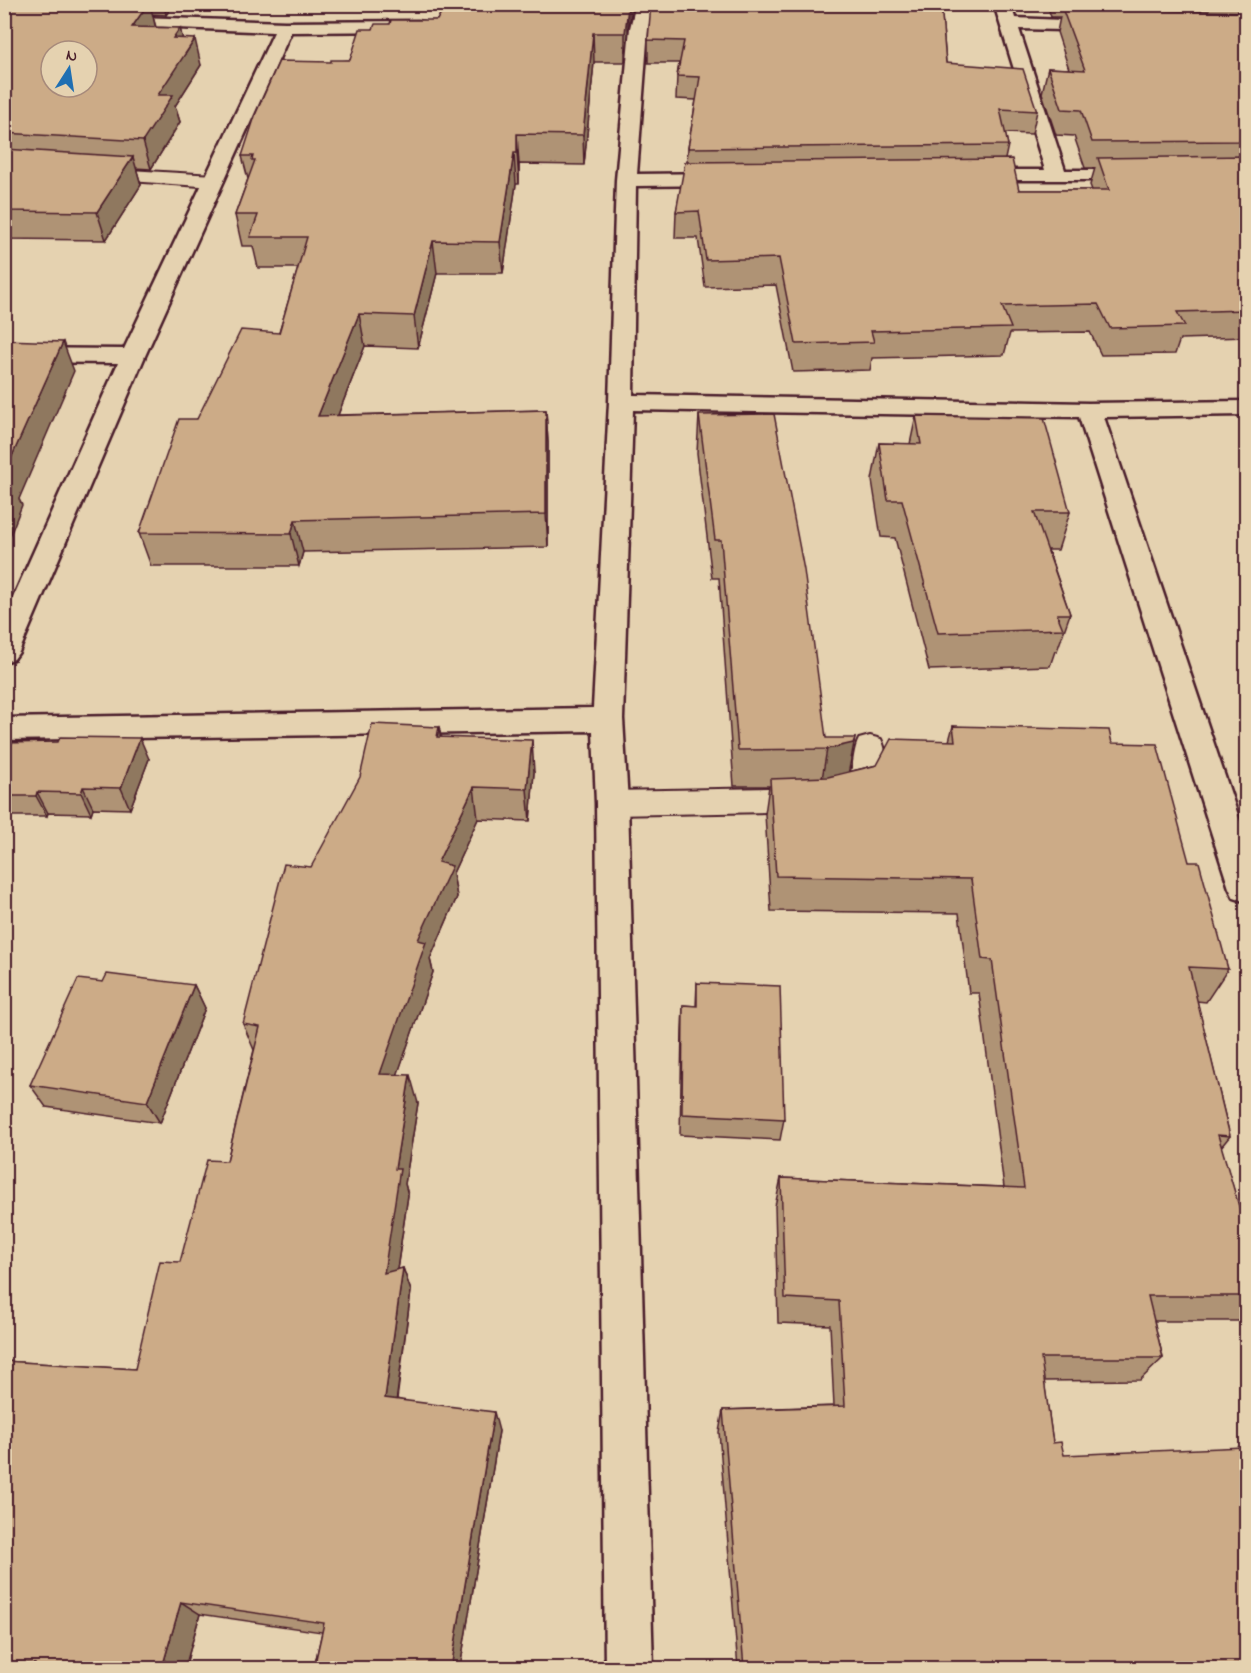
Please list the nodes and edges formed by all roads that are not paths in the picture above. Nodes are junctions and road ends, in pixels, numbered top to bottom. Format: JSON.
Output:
{"nodes":[{"id":1,"x":1002,"y":4,"type":"edge"},
{"id":2,"x":95,"y":20,"type":"edge"},
{"id":3,"x":637,"y":20,"type":"edge"},
{"id":4,"x":1007,"y":23,"type":"junction"},
{"id":5,"x":440,"y":26,"type":"edge"},
{"id":6,"x":1126,"y":26,"type":"edge"},
{"id":7,"x":285,"y":27,"type":"junction"},
{"id":8,"x":74,"y":172,"type":"edge"},
{"id":9,"x":1057,"y":176,"type":"junction"},
{"id":10,"x":1152,"y":176,"type":"edge"},
{"id":11,"x":949,"y":177,"type":"edge"},
{"id":12,"x":746,"y":178,"type":"edge"},
{"id":13,"x":626,"y":180,"type":"junction"},
{"id":14,"x":214,"y":181,"type":"junction"},
{"id":15,"x":4,"y":355,"type":"edge"},
{"id":16,"x":133,"y":356,"type":"junction"},
{"id":17,"x":621,"y":402,"type":"junction"},
{"id":18,"x":1246,"y":408,"type":"edge"},
{"id":19,"x":1089,"y":410,"type":"junction"},
{"id":20,"x":4,"y":652,"type":"edge"},
{"id":21,"x":608,"y":719,"type":"junction"},
{"id":22,"x":4,"y":729,"type":"edge"},
{"id":23,"x":870,"y":747,"type":"dead end"},
{"id":24,"x":612,"y":803,"type":"junction"},
{"id":25,"x":1246,"y":888,"type":"edge"},
{"id":26,"x":629,"y":1668,"type":"edge"}],
"edges":[{"from":1,"to":4,"type":"street"},
{"from":2,"to":7,"type":"street"},
{"from":3,"to":13,"type":"street"},
{"from":4,"to":6,"type":"street"},
{"from":4,"to":9,"type":"street"},
{"from":5,"to":7,"type":"street"},
{"from":7,"to":14,"type":"street"},
{"from":8,"to":14,"type":"lane"},
{"from":9,"to":10,"type":"street"},
{"from":9,"to":11,"type":"street"},
{"from":12,"to":13,"type":"street"},
{"from":13,"to":17,"type":"street"},
{"from":14,"to":16,"type":"street"},
{"from":15,"to":16,"type":"street"},
{"from":16,"to":20,"type":"street"},
{"from":17,"to":19,"type":"street"},
{"from":17,"to":21,"type":"street"},
{"from":18,"to":19,"type":"street"},
{"from":19,"to":25,"type":"street"},
{"from":21,"to":22,"type":"street"},
{"from":21,"to":24,"type":"street"},
{"from":23,"to":24,"type":"lane"},
{"from":24,"to":26,"type":"street"}]}
